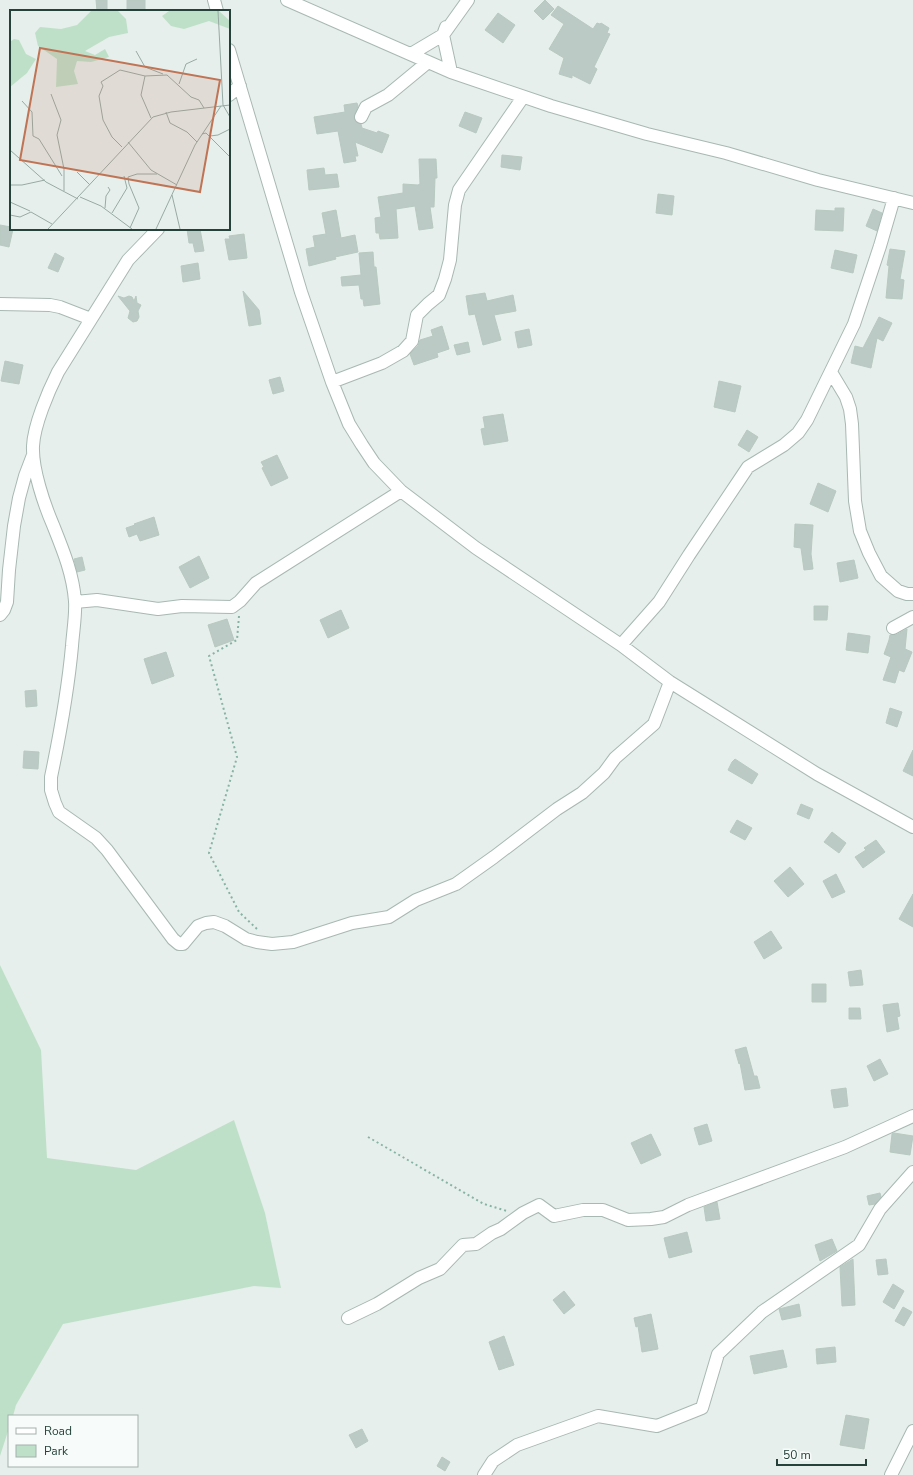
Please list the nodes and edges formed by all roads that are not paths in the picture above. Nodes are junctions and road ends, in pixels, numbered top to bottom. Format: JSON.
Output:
{"nodes":[{"id":1,"x":214,"y":0,"type":"edge"},
{"id":2,"x":287,"y":0,"type":"edge"},
{"id":3,"x":458,"y":0,"type":"edge"},
{"id":4,"x":468,"y":0,"type":"edge"},
{"id":5,"x":217,"y":10,"type":"edge"},
{"id":6,"x":443,"y":35,"type":"junction"},
{"id":7,"x":230,"y":53,"type":"edge"},
{"id":8,"x":411,"y":54,"type":"junction"},
{"id":9,"x":428,"y":62,"type":"junction"},
{"id":10,"x":451,"y":72,"type":"junction"},
{"id":11,"x":240,"y":86,"type":"junction"},
{"id":12,"x":230,"y":94,"type":"edge"},
{"id":13,"x":523,"y":97,"type":"junction"},
{"id":14,"x":361,"y":118,"type":"dead end"},
{"id":15,"x":894,"y":198,"type":"junction"},
{"id":16,"x":913,"y":203,"type":"edge"},
{"id":17,"x":157,"y":230,"type":"edge"},
{"id":18,"x":0,"y":304,"type":"edge"},
{"id":19,"x":91,"y":319,"type":"junction"},
{"id":20,"x":831,"y":372,"type":"junction"},
{"id":21,"x":332,"y":382,"type":"junction"},
{"id":22,"x":33,"y":455,"type":"junction"},
{"id":23,"x":401,"y":491,"type":"junction"},
{"id":24,"x":913,"y":594,"type":"edge"},
{"id":25,"x":75,"y":602,"type":"junction"},
{"id":26,"x":0,"y":615,"type":"edge"},
{"id":27,"x":913,"y":617,"type":"edge"},
{"id":28,"x":893,"y":628,"type":"dead end"},
{"id":29,"x":621,"y":645,"type":"junction"},
{"id":30,"x":670,"y":682,"type":"junction"},
{"id":31,"x":913,"y":827,"type":"edge"},
{"id":32,"x":913,"y":1116,"type":"edge"},
{"id":33,"x":913,"y":1172,"type":"edge"},
{"id":34,"x":348,"y":1318,"type":"dead end"},
{"id":35,"x":913,"y":1431,"type":"edge"},
{"id":36,"x":484,"y":1475,"type":"edge"},
{"id":37,"x":891,"y":1475,"type":"edge"}],
"edges":[{"from":1,"to":5,"type":"street"},
{"from":2,"to":8,"type":"street"},
{"from":3,"to":6,"type":"street"},
{"from":4,"to":6,"type":"street"},
{"from":6,"to":8,"type":"street"},
{"from":6,"to":10,"type":"street"},
{"from":7,"to":11,"type":"street"},
{"from":8,"to":9,"type":"street"},
{"from":9,"to":10,"type":"street"},
{"from":9,"to":14,"type":"street"},
{"from":10,"to":13,"type":"street"},
{"from":11,"to":12,"type":"street"},
{"from":11,"to":21,"type":"street"},
{"from":13,"to":15,"type":"street"},
{"from":13,"to":21,"type":"street"},
{"from":15,"to":16,"type":"street"},
{"from":15,"to":20,"type":"street"},
{"from":17,"to":19,"type":"street"},
{"from":18,"to":19,"type":"street"},
{"from":19,"to":22,"type":"street"},
{"from":20,"to":24,"type":"street"},
{"from":20,"to":29,"type":"street"},
{"from":21,"to":23,"type":"street"},
{"from":22,"to":25,"type":"street"},
{"from":22,"to":26,"type":"street"},
{"from":23,"to":25,"type":"street"},
{"from":23,"to":29,"type":"street"},
{"from":25,"to":30,"type":"street"},
{"from":27,"to":28,"type":"street"},
{"from":29,"to":30,"type":"street"},
{"from":30,"to":31,"type":"street"},
{"from":32,"to":34,"type":"street"},
{"from":33,"to":36,"type":"street"},
{"from":35,"to":37,"type":"street"}]}
